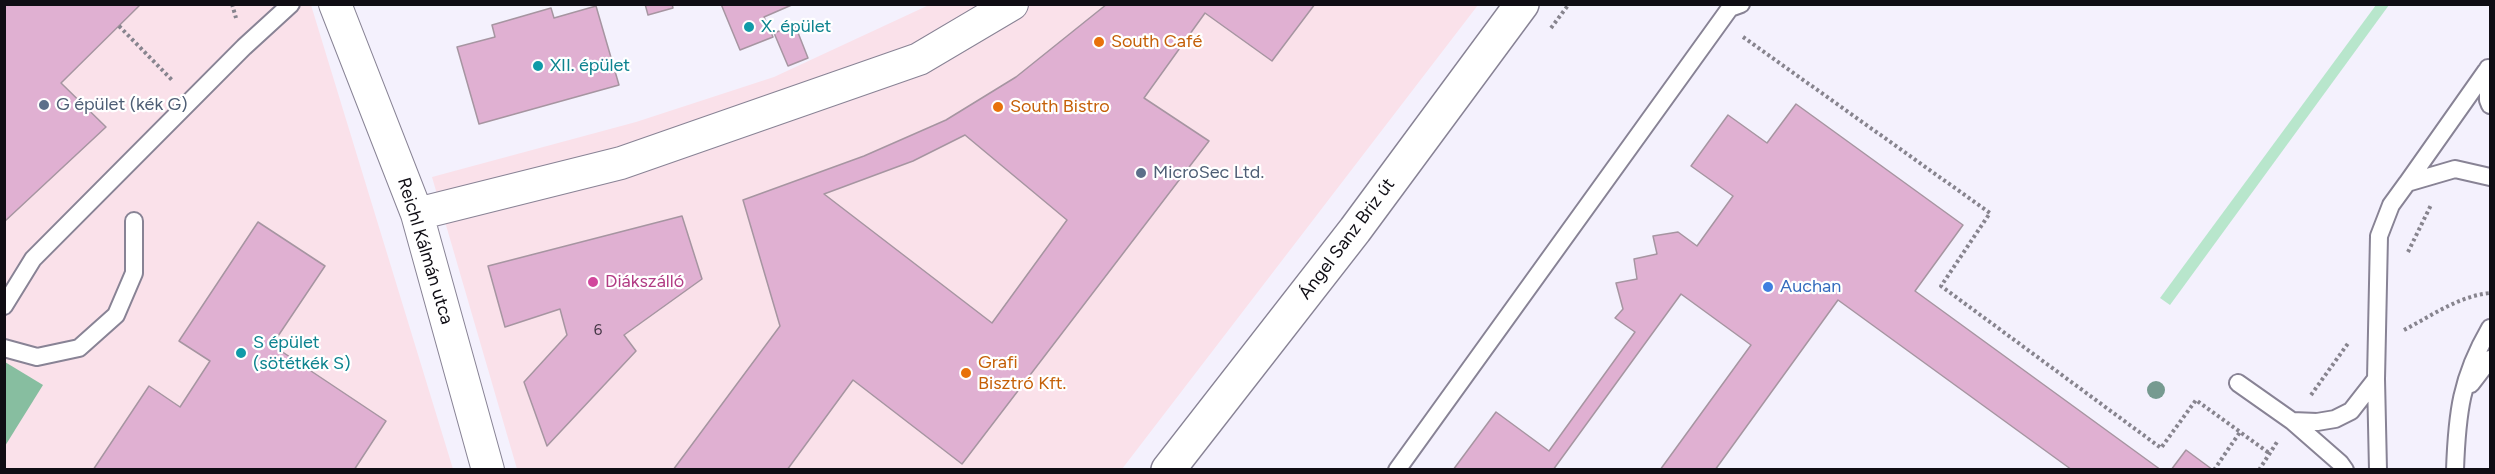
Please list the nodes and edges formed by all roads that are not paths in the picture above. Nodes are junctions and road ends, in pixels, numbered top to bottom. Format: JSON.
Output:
{"nodes":[{"id":1,"x":291,"y":4,"type":"edge"},
{"id":2,"x":335,"y":4,"type":"edge"},
{"id":3,"x":1012,"y":4,"type":"edge"},
{"id":4,"x":1522,"y":4,"type":"edge"},
{"id":5,"x":1731,"y":10,"type":"edge"},
{"id":6,"x":2488,"y":67,"type":"edge"},
{"id":7,"x":2490,"y":105,"type":"edge"},
{"id":8,"x":2490,"y":177,"type":"edge"},
{"id":9,"x":2407,"y":183,"type":"junction"},
{"id":10,"x":417,"y":214,"type":"junction"},
{"id":11,"x":134,"y":221,"type":"dead end"},
{"id":12,"x":4,"y":306,"type":"edge"},
{"id":13,"x":2490,"y":328,"type":"edge"},
{"id":14,"x":4,"y":348,"type":"edge"},
{"id":15,"x":2490,"y":359,"type":"edge"},
{"id":16,"x":2376,"y":379,"type":"junction"},
{"id":17,"x":2238,"y":383,"type":"dead end"},
{"id":18,"x":2292,"y":421,"type":"junction"},
{"id":19,"x":2457,"y":428,"type":"junction"},
{"id":20,"x":488,"y":470,"type":"edge"},
{"id":21,"x":1168,"y":470,"type":"edge"},
{"id":22,"x":1397,"y":470,"type":"edge"},
{"id":23,"x":2345,"y":470,"type":"edge"},
{"id":24,"x":2378,"y":470,"type":"edge"},
{"id":25,"x":2455,"y":470,"type":"edge"}],
"edges":[{"from":1,"to":12,"type":"lane"},
{"from":2,"to":10,"type":"street","name":"Reichl Kálmán utca"},
{"from":3,"to":10,"type":"street"},
{"from":4,"to":21,"type":"main road","name":"Ángel Sanz Briz út"},
{"from":5,"to":22,"type":"lane"},
{"from":6,"to":7,"type":"lane"},
{"from":6,"to":9,"type":"lane"},
{"from":8,"to":9,"type":"lane"},
{"from":9,"to":16,"type":"lane"},
{"from":10,"to":20,"type":"street","name":"Reichl Kálmán utca"},
{"from":11,"to":14,"type":"lane"},
{"from":13,"to":19,"type":"lane"},
{"from":15,"to":19,"type":"lane"},
{"from":16,"to":18,"type":"lane"},
{"from":16,"to":24,"type":"lane"},
{"from":17,"to":18,"type":"lane"},
{"from":18,"to":23,"type":"lane"},
{"from":19,"to":25,"type":"lane"}]}
